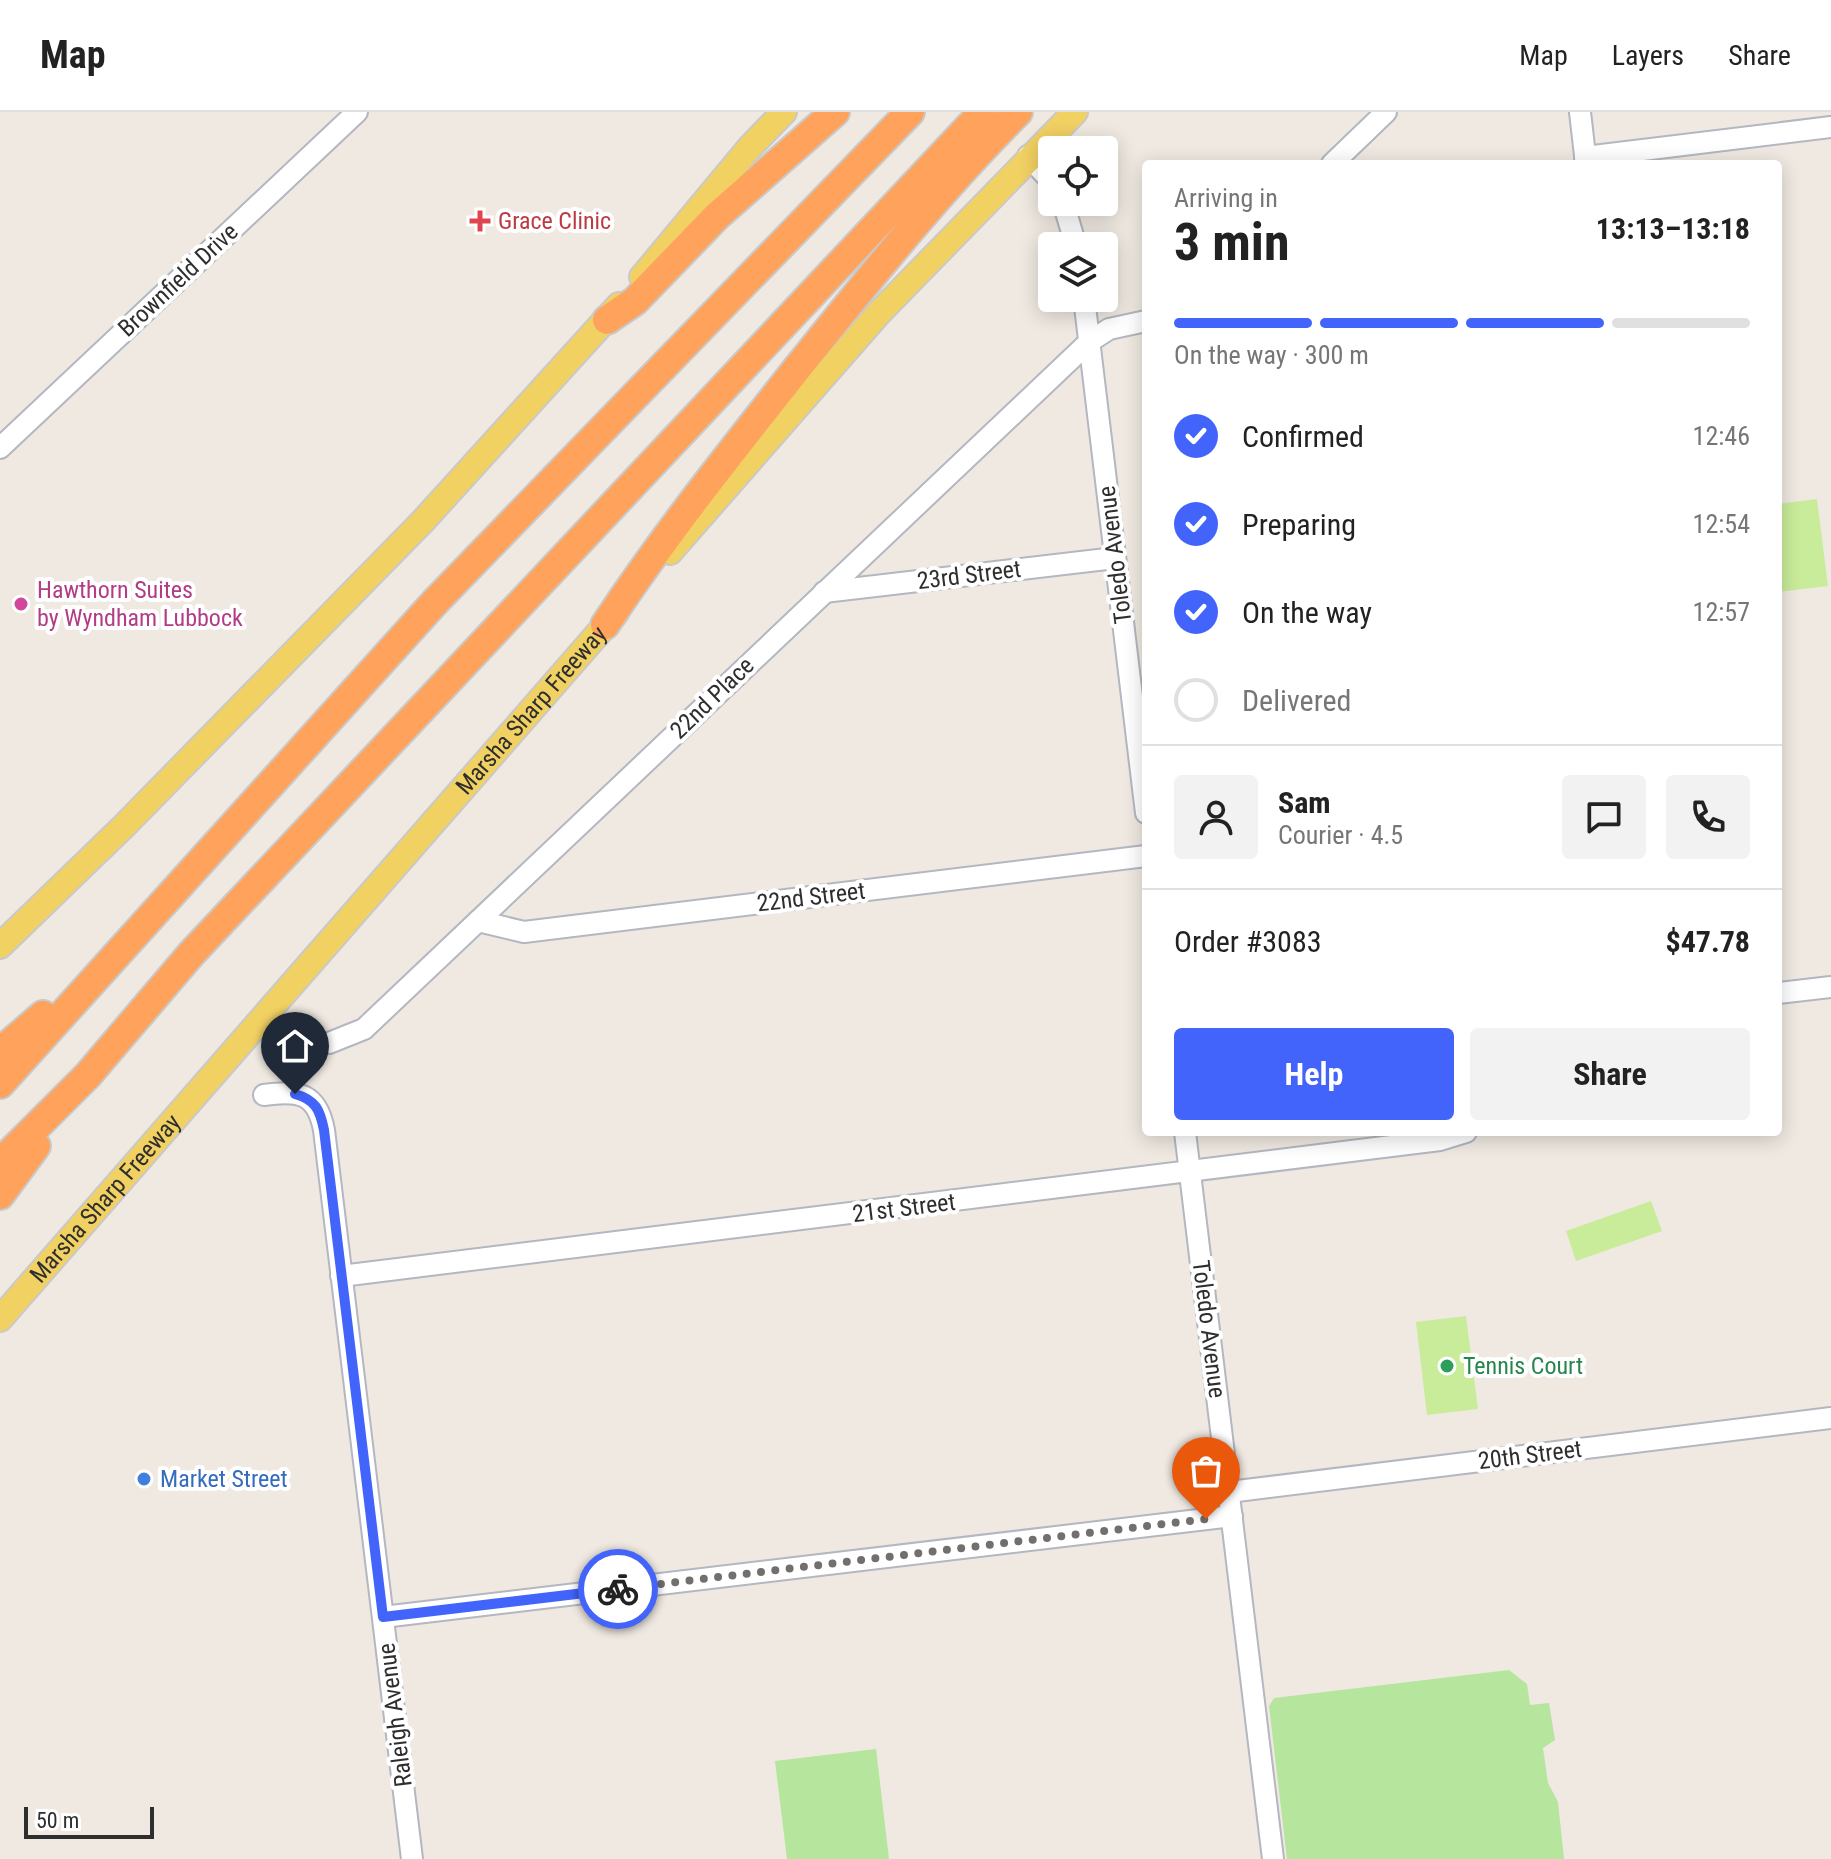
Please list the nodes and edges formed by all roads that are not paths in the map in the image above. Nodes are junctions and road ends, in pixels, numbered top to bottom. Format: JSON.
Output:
{"nodes":[{"id":1,"x":357,"y":112,"type":"edge"},
{"id":2,"x":784,"y":112,"type":"edge"},
{"id":3,"x":835,"y":112,"type":"edge"},
{"id":4,"x":910,"y":112,"type":"edge"},
{"id":5,"x":983,"y":112,"type":"edge"},
{"id":6,"x":1018,"y":112,"type":"edge"},
{"id":7,"x":1075,"y":112,"type":"edge"},
{"id":8,"x":1386,"y":112,"type":"edge"},
{"id":9,"x":1580,"y":112,"type":"edge"},
{"id":10,"x":1831,"y":127,"type":"edge"},
{"id":11,"x":1028,"y":156,"type":"junction"},
{"id":12,"x":1336,"y":160,"type":"edge"},
{"id":13,"x":1586,"y":160,"type":"edge"},
{"id":14,"x":1038,"y":167,"type":"edge"},
{"id":15,"x":1086,"y":312,"type":"edge"},
{"id":16,"x":607,"y":320,"type":"junction"},
{"id":17,"x":1142,"y":322,"type":"edge"},
{"id":18,"x":1089,"y":342,"type":"junction"},
{"id":19,"x":0,"y":425,"type":"edge"},
{"id":20,"x":1,"y":447,"type":"edge"},
{"id":21,"x":1115,"y":558,"type":"junction"},
{"id":22,"x":824,"y":592,"type":"junction"},
{"id":23,"x":605,"y":625,"type":"junction"},
{"id":24,"x":1142,"y":753,"type":"edge"},
{"id":25,"x":1142,"y":856,"type":"edge"},
{"id":26,"x":478,"y":921,"type":"junction"},
{"id":27,"x":129,"y":942,"type":"junction"},
{"id":28,"x":0,"y":946,"type":"edge"},
{"id":29,"x":1831,"y":987,"type":"edge"},
{"id":30,"x":1782,"y":993,"type":"edge"},
{"id":31,"x":329,"y":1043,"type":"dead end"},
{"id":32,"x":0,"y":1052,"type":"edge"},
{"id":33,"x":88,"y":1075,"type":"junction"},
{"id":34,"x":0,"y":1084,"type":"edge"},
{"id":35,"x":264,"y":1095,"type":"dead end"},
{"id":36,"x":1185,"y":1136,"type":"edge"},
{"id":37,"x":1453,"y":1136,"type":"edge"},
{"id":38,"x":0,"y":1163,"type":"edge"},
{"id":39,"x":1190,"y":1173,"type":"junction"},
{"id":40,"x":0,"y":1195,"type":"edge"},
{"id":41,"x":341,"y":1276,"type":"junction"},
{"id":42,"x":0,"y":1319,"type":"edge"},
{"id":43,"x":1831,"y":1418,"type":"edge"},
{"id":44,"x":1229,"y":1492,"type":"junction"},
{"id":45,"x":1232,"y":1516,"type":"junction"},
{"id":46,"x":383,"y":1617,"type":"junction"},
{"id":47,"x":412,"y":1859,"type":"edge"},
{"id":48,"x":1273,"y":1859,"type":"edge"}],
"edges":[{"from":1,"to":20,"type":"street","name":"Brownfield Drive"},
{"from":2,"to":16,"type":"main road"},
{"from":3,"to":16,"type":"highway"},
{"from":4,"to":27,"type":"highway"},
{"from":5,"to":33,"type":"highway"},
{"from":6,"to":23,"type":"highway"},
{"from":7,"to":11,"type":"main road","name":"Marsha Sharp Freeway"},
{"from":8,"to":12,"type":"street"},
{"from":9,"to":13,"type":"street"},
{"from":10,"to":13,"type":"street"},
{"from":11,"to":14,"type":"street"},
{"from":11,"to":23,"type":"main road","name":"Marsha Sharp Freeway"},
{"from":15,"to":18,"type":"street","name":"Toledo Avenue"},
{"from":16,"to":28,"type":"main road"},
{"from":17,"to":18,"type":"street"},
{"from":18,"to":21,"type":"street","name":"Toledo Avenue"},
{"from":18,"to":22,"type":"street","name":"22nd Place"},
{"from":19,"to":20,"type":"street"},
{"from":21,"to":22,"type":"street","name":"23rd Street"},
{"from":21,"to":24,"type":"street","name":"Toledo Avenue"},
{"from":22,"to":26,"type":"street","name":"22nd Place"},
{"from":23,"to":42,"type":"main road","name":"Marsha Sharp Freeway"},
{"from":25,"to":26,"type":"street","name":"22nd Street"},
{"from":26,"to":31,"type":"street","name":"22nd Place"},
{"from":27,"to":32,"type":"highway"},
{"from":27,"to":34,"type":"highway"},
{"from":29,"to":30,"type":"street"},
{"from":33,"to":38,"type":"highway"},
{"from":33,"to":40,"type":"highway"},
{"from":35,"to":41,"type":"street","name":"Raleigh Avenue"},
{"from":36,"to":39,"type":"street","name":"Toledo Avenue"},
{"from":37,"to":39,"type":"street","name":"21st Street"},
{"from":39,"to":41,"type":"street","name":"21st Street"},
{"from":39,"to":44,"type":"street","name":"Toledo Avenue"},
{"from":41,"to":46,"type":"street","name":"Raleigh Avenue"},
{"from":43,"to":44,"type":"street","name":"20th Street"},
{"from":44,"to":45,"type":"street","name":"Toledo Avenue"},
{"from":45,"to":46,"type":"street"},
{"from":45,"to":48,"type":"street","name":"Toledo Avenue"},
{"from":46,"to":47,"type":"street","name":"Raleigh Avenue"}]}
